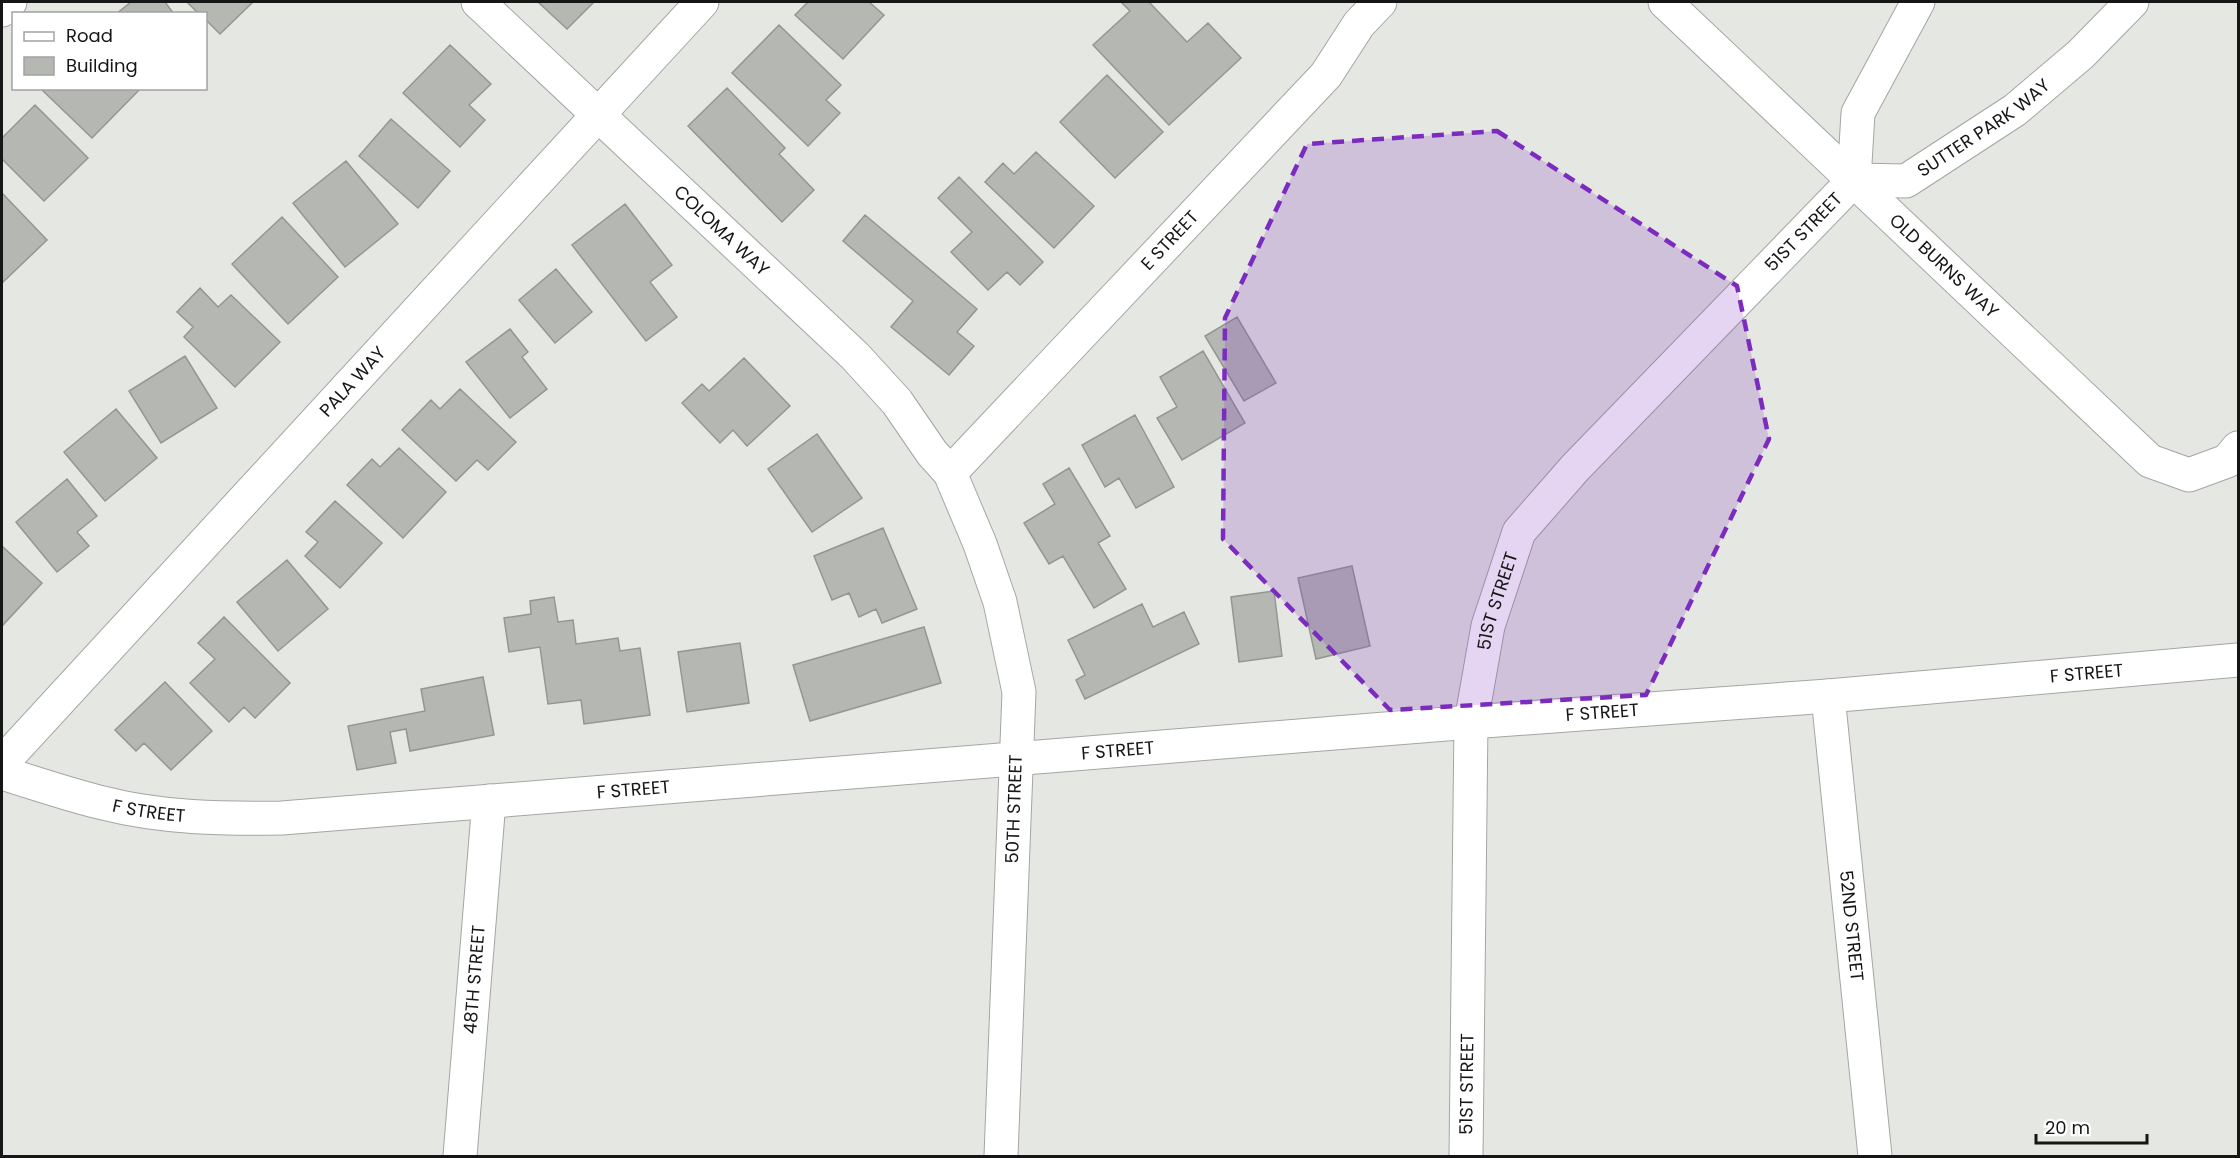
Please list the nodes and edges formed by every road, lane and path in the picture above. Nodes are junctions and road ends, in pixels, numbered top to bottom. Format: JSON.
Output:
{"nodes":[{"id":1,"x":10,"y":2,"type":"edge"},
{"id":2,"x":478,"y":2,"type":"edge"},
{"id":3,"x":702,"y":2,"type":"edge"},
{"id":4,"x":1380,"y":2,"type":"edge"},
{"id":5,"x":1665,"y":2,"type":"edge"},
{"id":6,"x":1918,"y":2,"type":"edge"},
{"id":7,"x":2132,"y":2,"type":"edge"},
{"id":8,"x":2,"y":10,"type":"edge"},
{"id":9,"x":598,"y":115,"type":"junction"},
{"id":10,"x":1854,"y":180,"type":"junction"},
{"id":11,"x":2238,"y":447,"type":"edge"},
{"id":12,"x":950,"y":473,"type":"junction"},
{"id":13,"x":2238,"y":660,"type":"edge"},
{"id":14,"x":1828,"y":696,"type":"junction"},
{"id":15,"x":1471,"y":722,"type":"junction"},
{"id":16,"x":1015,"y":760,"type":"junction"},
{"id":17,"x":2,"y":763,"type":"edge"},
{"id":18,"x":2,"y":773,"type":"edge"},
{"id":19,"x":489,"y":801,"type":"junction"},
{"id":20,"x":460,"y":1156,"type":"edge"},
{"id":21,"x":1001,"y":1156,"type":"edge"},
{"id":22,"x":1466,"y":1156,"type":"edge"},
{"id":23,"x":1875,"y":1156,"type":"edge"}],
"edges":[{"from":1,"to":8,"type":"street"},
{"from":2,"to":9,"type":"street","name":"COLOMA WAY"},
{"from":3,"to":9,"type":"street","name":"PALA WAY"},
{"from":4,"to":12,"type":"street","name":"E STREET"},
{"from":5,"to":10,"type":"street","name":"OLD BURNS WAY"},
{"from":6,"to":10,"type":"street"},
{"from":7,"to":10,"type":"street","name":"SUTTER PARK WAY"},
{"from":9,"to":12,"type":"street","name":"COLOMA WAY"},
{"from":9,"to":17,"type":"street","name":"PALA WAY"},
{"from":10,"to":11,"type":"street","name":"OLD BURNS WAY"},
{"from":10,"to":15,"type":"street","name":"51ST STREET"},
{"from":12,"to":16,"type":"street","name":"50TH STREET"},
{"from":13,"to":14,"type":"street","name":"F STREET"},
{"from":14,"to":15,"type":"street","name":"F STREET"},
{"from":14,"to":23,"type":"street","name":"52ND STREET"},
{"from":15,"to":16,"type":"street","name":"F STREET"},
{"from":15,"to":22,"type":"street","name":"51ST STREET"},
{"from":16,"to":19,"type":"street","name":"F STREET"},
{"from":16,"to":21,"type":"street","name":"50TH STREET"},
{"from":18,"to":19,"type":"street","name":"F STREET"},
{"from":19,"to":20,"type":"street","name":"48TH STREET"}]}
